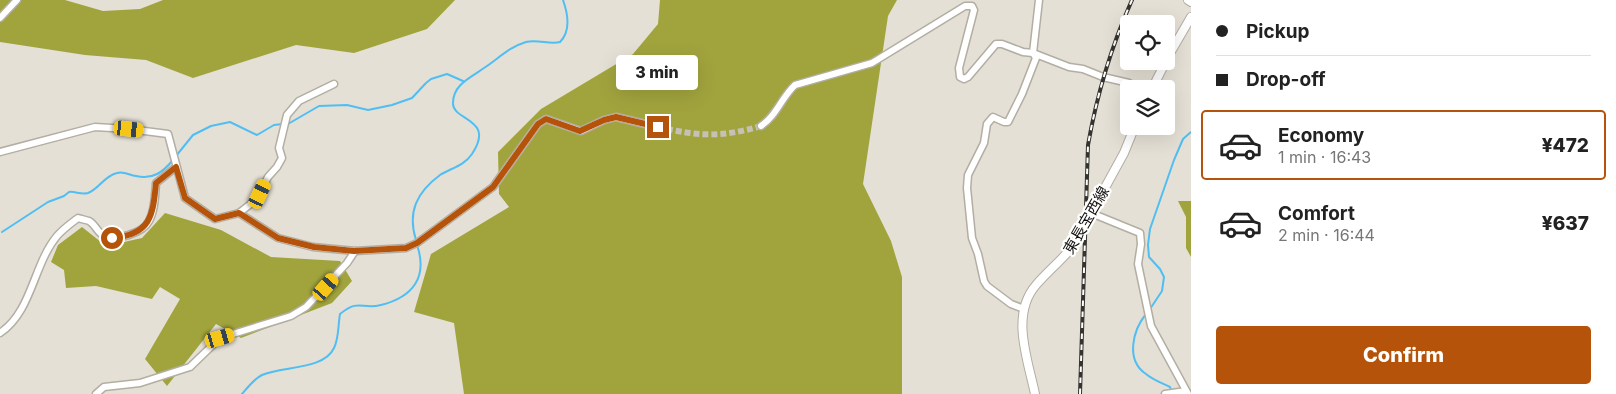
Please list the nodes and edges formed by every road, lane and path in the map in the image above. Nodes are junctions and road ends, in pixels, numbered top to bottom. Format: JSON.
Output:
{"nodes":[{"id":1,"x":17,"y":0,"type":"edge"},
{"id":2,"x":1039,"y":0,"type":"edge"},
{"id":3,"x":1188,"y":0,"type":"edge"},
{"id":4,"x":1191,"y":2,"type":"edge"},
{"id":5,"x":1191,"y":17,"type":"edge"},
{"id":6,"x":0,"y":18,"type":"edge"},
{"id":7,"x":1175,"y":45,"type":"edge"},
{"id":8,"x":1033,"y":53,"type":"junction"},
{"id":9,"x":1120,"y":81,"type":"edge"},
{"id":10,"x":334,"y":84,"type":"dead end"},
{"id":11,"x":761,"y":126,"type":"tunnel mouth"},
{"id":12,"x":658,"y":127,"type":"tunnel mouth"},
{"id":13,"x":1132,"y":135,"type":"edge"},
{"id":14,"x":0,"y":152,"type":"edge"},
{"id":15,"x":176,"y":167,"type":"junction"},
{"id":16,"x":239,"y":213,"type":"junction"},
{"id":17,"x":1091,"y":214,"type":"junction"},
{"id":18,"x":354,"y":251,"type":"junction"},
{"id":19,"x":1024,"y":309,"type":"junction"},
{"id":20,"x":0,"y":333,"type":"edge"},
{"id":21,"x":1187,"y":392,"type":"edge"},
{"id":22,"x":96,"y":394,"type":"edge"},
{"id":23,"x":1035,"y":394,"type":"edge"},
{"id":24,"x":1165,"y":394,"type":"edge"}],
"edges":[{"from":1,"to":6,"type":"street"},
{"from":2,"to":8,"type":"street"},
{"from":3,"to":4,"type":"main road"},
{"from":5,"to":7,"type":"main road"},
{"from":8,"to":9,"type":"street"},
{"from":8,"to":11,"type":"street"},
{"from":8,"to":19,"type":"street"},
{"from":10,"to":16,"type":"street"},
{"from":12,"to":18,"type":"street"},
{"from":13,"to":17,"type":"main road","name":"東長宝西線"},
{"from":14,"to":15,"type":"street"},
{"from":15,"to":16,"type":"street"},
{"from":15,"to":20,"type":"street"},
{"from":16,"to":18,"type":"street"},
{"from":17,"to":19,"type":"main road","name":"東長宝西線"},
{"from":17,"to":21,"type":"street"},
{"from":18,"to":22,"type":"street"},
{"from":19,"to":23,"type":"main road","name":"東長宝西線"},
{"from":21,"to":24,"type":"street"}]}
